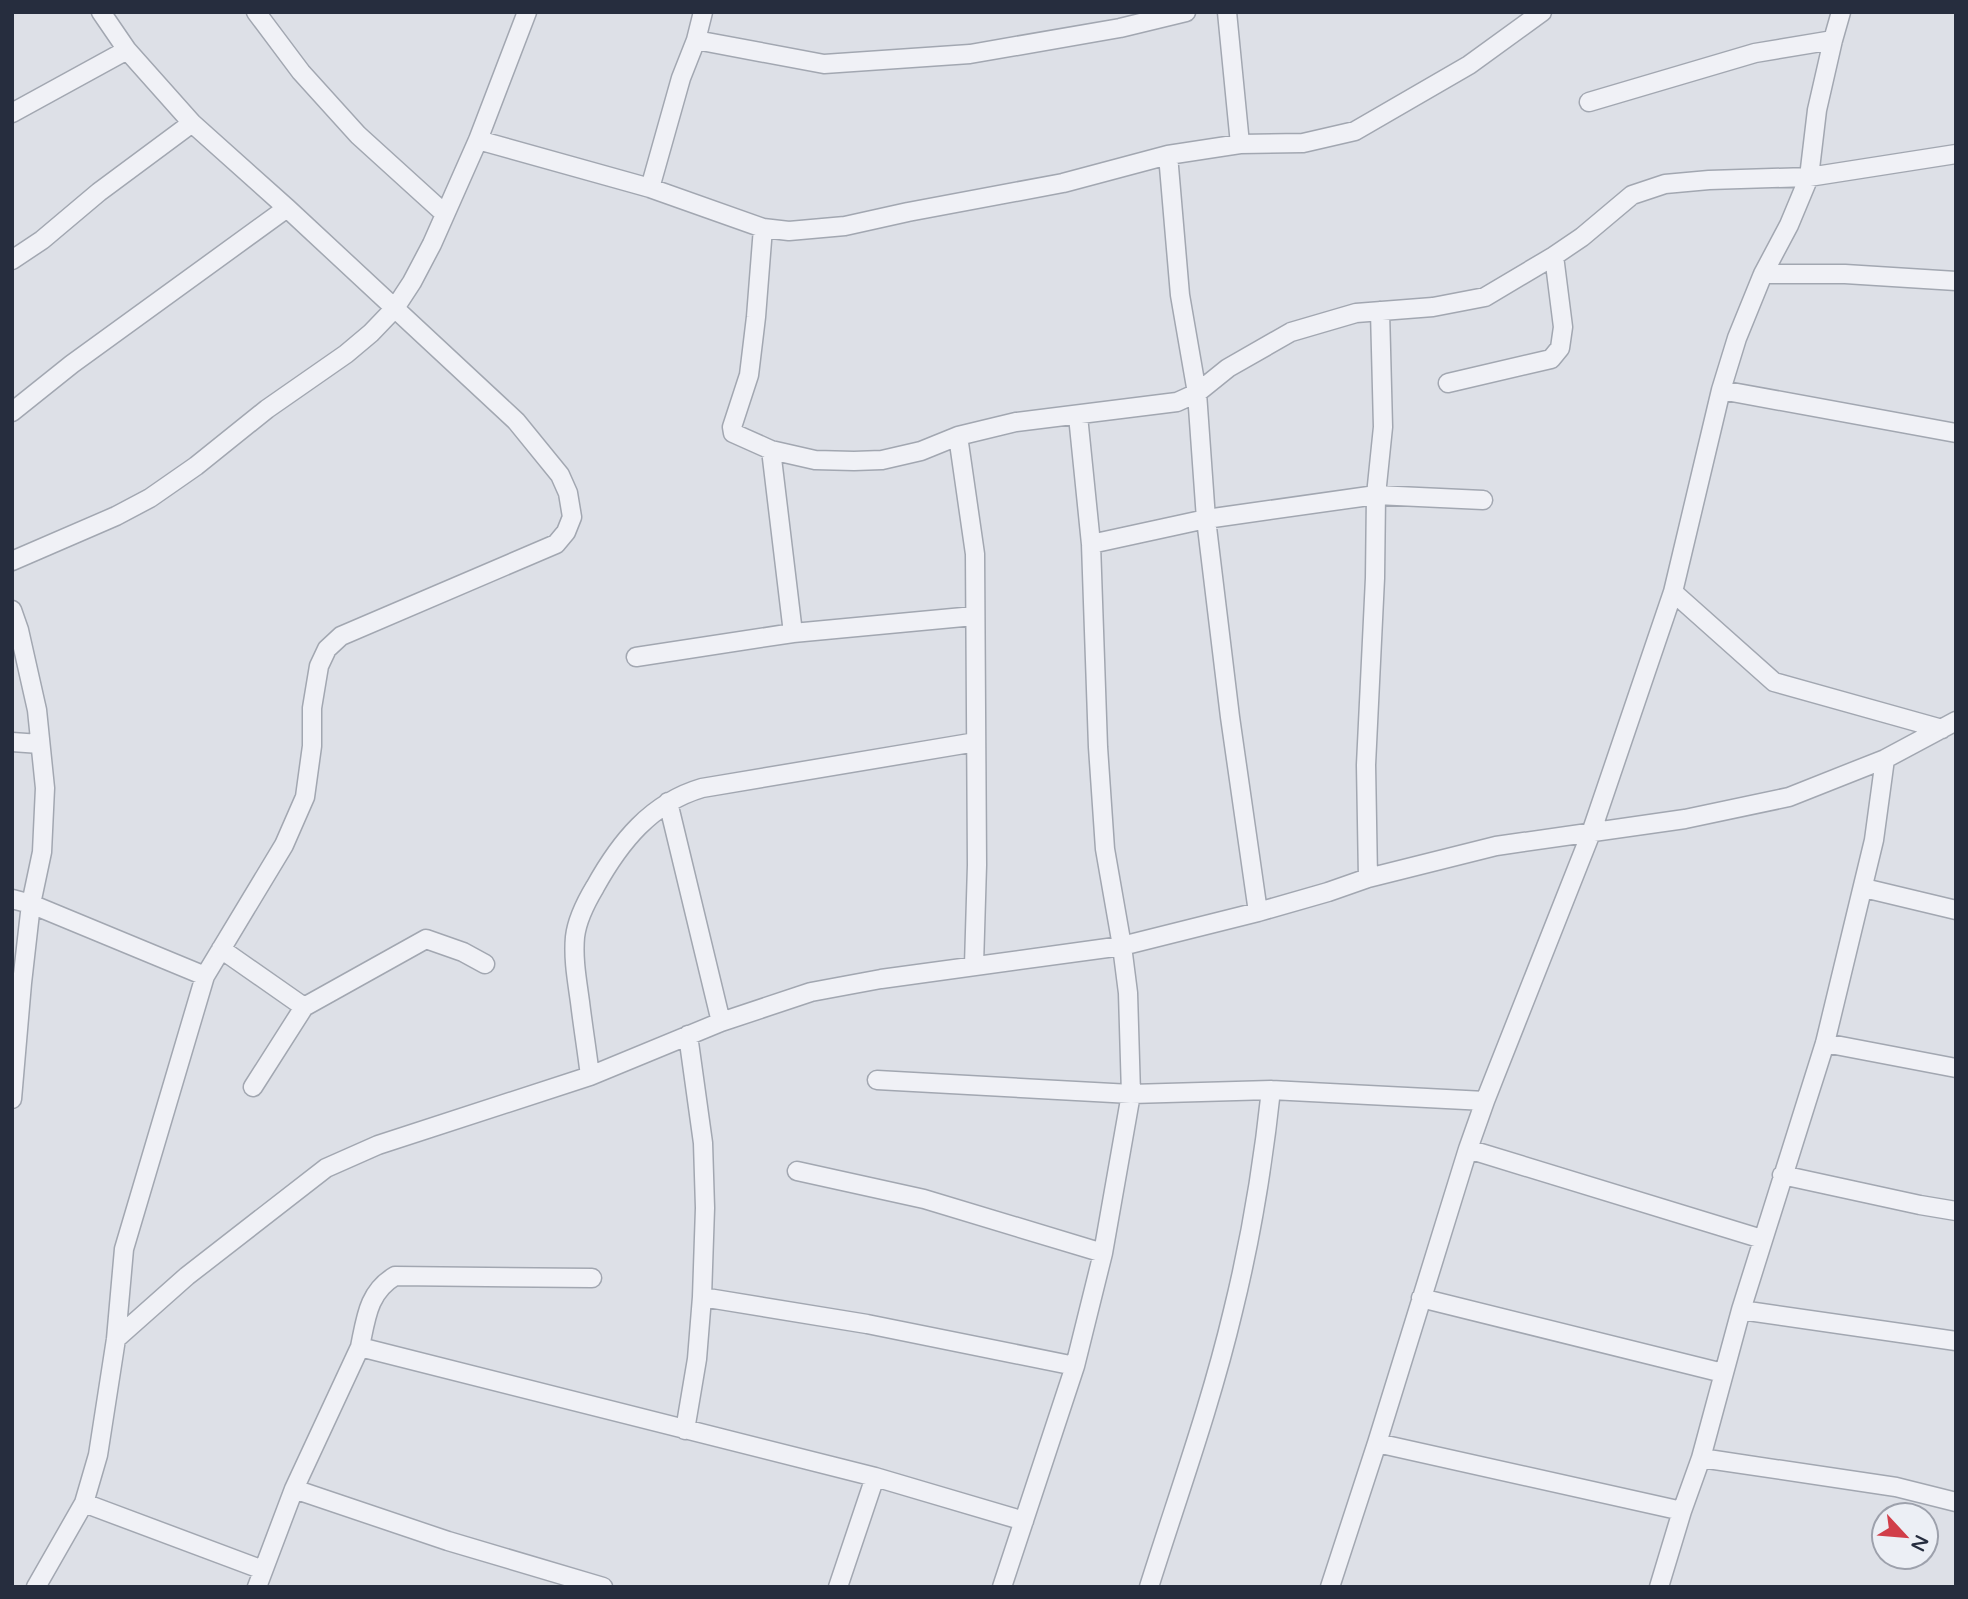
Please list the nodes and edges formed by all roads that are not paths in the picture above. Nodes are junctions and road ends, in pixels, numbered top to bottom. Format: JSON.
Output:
{"nodes":[{"id":1,"x":101,"y":12,"type":"edge"},
{"id":2,"x":256,"y":12,"type":"edge"},
{"id":3,"x":527,"y":12,"type":"edge"},
{"id":4,"x":703,"y":12,"type":"edge"},
{"id":5,"x":1186,"y":12,"type":"edge"},
{"id":6,"x":1227,"y":12,"type":"edge"},
{"id":7,"x":1542,"y":12,"type":"edge"},
{"id":8,"x":1841,"y":12,"type":"edge"},
{"id":9,"x":696,"y":40,"type":"junction"},
{"id":10,"x":1833,"y":40,"type":"junction"},
{"id":11,"x":127,"y":50,"type":"junction"},
{"id":12,"x":1589,"y":102,"type":"dead end"},
{"id":13,"x":12,"y":113,"type":"edge"},
{"id":14,"x":191,"y":123,"type":"junction"},
{"id":15,"x":478,"y":139,"type":"junction"},
{"id":16,"x":1240,"y":144,"type":"junction"},
{"id":17,"x":1956,"y":154,"type":"edge"},
{"id":18,"x":1168,"y":155,"type":"junction"},
{"id":19,"x":1809,"y":177,"type":"junction"},
{"id":20,"x":650,"y":188,"type":"junction"},
{"id":21,"x":287,"y":208,"type":"junction"},
{"id":22,"x":445,"y":214,"type":"junction"},
{"id":23,"x":763,"y":228,"type":"junction"},
{"id":24,"x":1555,"y":256,"type":"junction"},
{"id":25,"x":12,"y":260,"type":"edge"},
{"id":26,"x":1763,"y":274,"type":"junction"},
{"id":27,"x":1956,"y":281,"type":"edge"},
{"id":28,"x":395,"y":309,"type":"junction"},
{"id":29,"x":1380,"y":311,"type":"junction"},
{"id":30,"x":1448,"y":383,"type":"dead end"},
{"id":31,"x":1721,"y":390,"type":"junction"},
{"id":32,"x":1196,"y":393,"type":"junction"},
{"id":33,"x":12,"y":412,"type":"edge"},
{"id":34,"x":1078,"y":415,"type":"junction"},
{"id":35,"x":1956,"y":433,"type":"edge"},
{"id":36,"x":958,"y":436,"type":"junction"},
{"id":37,"x":771,"y":450,"type":"junction"},
{"id":38,"x":1376,"y":495,"type":"junction"},
{"id":39,"x":1483,"y":500,"type":"dead end"},
{"id":40,"x":1206,"y":519,"type":"junction"},
{"id":41,"x":1091,"y":544,"type":"junction"},
{"id":42,"x":12,"y":561,"type":"edge"},
{"id":43,"x":1673,"y":593,"type":"junction"},
{"id":44,"x":12,"y":610,"type":"edge"},
{"id":45,"x":974,"y":615,"type":"junction"},
{"id":46,"x":793,"y":633,"type":"junction"},
{"id":47,"x":636,"y":657,"type":"dead end"},
{"id":48,"x":1949,"y":725,"type":"edge"},
{"id":49,"x":12,"y":742,"type":"edge"},
{"id":50,"x":976,"y":742,"type":"junction"},
{"id":51,"x":40,"y":744,"type":"junction"},
{"id":52,"x":1885,"y":759,"type":"junction"},
{"id":53,"x":668,"y":802,"type":"junction"},
{"id":54,"x":1591,"y":832,"type":"junction"},
{"id":55,"x":1368,"y":878,"type":"junction"},
{"id":56,"x":1864,"y":888,"type":"junction"},
{"id":57,"x":12,"y":899,"type":"edge"},
{"id":58,"x":31,"y":904,"type":"junction"},
{"id":59,"x":1956,"y":910,"type":"edge"},
{"id":60,"x":1258,"y":912,"type":"junction"},
{"id":61,"x":1122,"y":946,"type":"junction"},
{"id":62,"x":221,"y":949,"type":"junction"},
{"id":63,"x":485,"y":964,"type":"dead end"},
{"id":64,"x":974,"y":965,"type":"junction"},
{"id":65,"x":205,"y":976,"type":"junction"},
{"id":66,"x":304,"y":1007,"type":"junction"},
{"id":67,"x":721,"y":1022,"type":"junction"},
{"id":68,"x":688,"y":1035,"type":"junction"},
{"id":69,"x":1825,"y":1043,"type":"junction"},
{"id":70,"x":1956,"y":1068,"type":"edge"},
{"id":71,"x":590,"y":1076,"type":"junction"},
{"id":72,"x":877,"y":1080,"type":"dead end"},
{"id":73,"x":253,"y":1087,"type":"dead end"},
{"id":74,"x":1271,"y":1090,"type":"junction"},
{"id":75,"x":1131,"y":1094,"type":"junction"},
{"id":76,"x":12,"y":1099,"type":"edge"},
{"id":77,"x":1485,"y":1101,"type":"junction"},
{"id":78,"x":1468,"y":1149,"type":"junction"},
{"id":79,"x":797,"y":1171,"type":"dead end"},
{"id":80,"x":1782,"y":1175,"type":"junction"},
{"id":81,"x":1956,"y":1211,"type":"edge"},
{"id":82,"x":1762,"y":1239,"type":"junction"},
{"id":83,"x":1102,"y":1253,"type":"junction"},
{"id":84,"x":592,"y":1278,"type":"dead end"},
{"id":85,"x":702,"y":1297,"type":"junction"},
{"id":86,"x":1422,"y":1298,"type":"junction"},
{"id":87,"x":1741,"y":1310,"type":"junction"},
{"id":88,"x":116,"y":1339,"type":"junction"},
{"id":89,"x":1956,"y":1341,"type":"edge"},
{"id":90,"x":360,"y":1347,"type":"junction"},
{"id":91,"x":1075,"y":1366,"type":"junction"},
{"id":92,"x":1723,"y":1373,"type":"junction"},
{"id":93,"x":685,"y":1430,"type":"junction"},
{"id":94,"x":1377,"y":1443,"type":"junction"},
{"id":95,"x":1701,"y":1458,"type":"junction"},
{"id":96,"x":875,"y":1477,"type":"junction"},
{"id":97,"x":294,"y":1489,"type":"junction"},
{"id":98,"x":1956,"y":1502,"type":"edge"},
{"id":99,"x":84,"y":1503,"type":"junction"},
{"id":100,"x":1682,"y":1511,"type":"junction"},
{"id":101,"x":1024,"y":1521,"type":"junction"},
{"id":102,"x":260,"y":1578,"type":"edge"},
{"id":103,"x":36,"y":1587,"type":"edge"},
{"id":104,"x":603,"y":1587,"type":"edge"},
{"id":105,"x":838,"y":1587,"type":"edge"},
{"id":106,"x":1002,"y":1587,"type":"edge"},
{"id":107,"x":1149,"y":1587,"type":"edge"},
{"id":108,"x":1330,"y":1587,"type":"edge"},
{"id":109,"x":1659,"y":1587,"type":"edge"}],
"edges":[{"from":1,"to":11,"type":"street"},
{"from":2,"to":22,"type":"street"},
{"from":3,"to":15,"type":"street"},
{"from":4,"to":9,"type":"street"},
{"from":5,"to":9,"type":"street"},
{"from":6,"to":16,"type":"street"},
{"from":7,"to":16,"type":"street"},
{"from":8,"to":10,"type":"street"},
{"from":9,"to":20,"type":"street"},
{"from":10,"to":12,"type":"street"},
{"from":10,"to":19,"type":"street"},
{"from":11,"to":13,"type":"street"},
{"from":11,"to":14,"type":"street"},
{"from":14,"to":21,"type":"street"},
{"from":14,"to":25,"type":"street"},
{"from":15,"to":20,"type":"street"},
{"from":15,"to":22,"type":"street"},
{"from":16,"to":18,"type":"street"},
{"from":17,"to":19,"type":"street"},
{"from":18,"to":23,"type":"street"},
{"from":18,"to":32,"type":"street"},
{"from":19,"to":24,"type":"street"},
{"from":19,"to":26,"type":"street"},
{"from":20,"to":23,"type":"street"},
{"from":21,"to":28,"type":"street"},
{"from":21,"to":33,"type":"street"},
{"from":22,"to":28,"type":"street"},
{"from":23,"to":37,"type":"street"},
{"from":24,"to":29,"type":"street"},
{"from":24,"to":30,"type":"street"},
{"from":26,"to":27,"type":"street"},
{"from":26,"to":31,"type":"street"},
{"from":28,"to":42,"type":"street"},
{"from":28,"to":62,"type":"street"},
{"from":29,"to":32,"type":"street"},
{"from":29,"to":38,"type":"street"},
{"from":31,"to":35,"type":"street"},
{"from":31,"to":43,"type":"street"},
{"from":32,"to":34,"type":"street"},
{"from":32,"to":40,"type":"street"},
{"from":34,"to":36,"type":"street"},
{"from":34,"to":41,"type":"street"},
{"from":36,"to":37,"type":"street"},
{"from":36,"to":45,"type":"street"},
{"from":37,"to":46,"type":"street"},
{"from":38,"to":39,"type":"street"},
{"from":38,"to":40,"type":"street"},
{"from":38,"to":55,"type":"street"},
{"from":40,"to":41,"type":"street"},
{"from":40,"to":60,"type":"street"},
{"from":41,"to":61,"type":"street"},
{"from":43,"to":48,"type":"street"},
{"from":43,"to":54,"type":"street"},
{"from":44,"to":51,"type":"street"},
{"from":45,"to":46,"type":"street"},
{"from":45,"to":50,"type":"street"},
{"from":46,"to":47,"type":"street"},
{"from":48,"to":52,"type":"street"},
{"from":49,"to":51,"type":"street"},
{"from":50,"to":53,"type":"street"},
{"from":50,"to":64,"type":"street"},
{"from":51,"to":58,"type":"street"},
{"from":52,"to":54,"type":"street"},
{"from":52,"to":56,"type":"street"},
{"from":53,"to":67,"type":"street"},
{"from":53,"to":71,"type":"street"},
{"from":54,"to":55,"type":"street"},
{"from":54,"to":77,"type":"street"},
{"from":55,"to":60,"type":"street"},
{"from":56,"to":59,"type":"street"},
{"from":56,"to":69,"type":"street"},
{"from":57,"to":58,"type":"street"},
{"from":58,"to":65,"type":"street"},
{"from":58,"to":76,"type":"street"},
{"from":60,"to":61,"type":"street"},
{"from":61,"to":64,"type":"street"},
{"from":61,"to":75,"type":"street"},
{"from":62,"to":65,"type":"street"},
{"from":62,"to":66,"type":"street"},
{"from":63,"to":66,"type":"street"},
{"from":64,"to":67,"type":"street"},
{"from":65,"to":88,"type":"street"},
{"from":66,"to":73,"type":"street"},
{"from":67,"to":68,"type":"street"},
{"from":68,"to":71,"type":"street"},
{"from":68,"to":85,"type":"street"},
{"from":69,"to":70,"type":"street"},
{"from":69,"to":80,"type":"street"},
{"from":71,"to":88,"type":"street"},
{"from":72,"to":75,"type":"street"},
{"from":74,"to":75,"type":"street"},
{"from":74,"to":77,"type":"street"},
{"from":74,"to":107,"type":"street"},
{"from":75,"to":83,"type":"street"},
{"from":77,"to":78,"type":"street"},
{"from":78,"to":82,"type":"street"},
{"from":78,"to":86,"type":"street"},
{"from":79,"to":83,"type":"street"},
{"from":80,"to":81,"type":"street"},
{"from":80,"to":82,"type":"street"},
{"from":82,"to":87,"type":"street"},
{"from":83,"to":91,"type":"street"},
{"from":84,"to":90,"type":"street"},
{"from":85,"to":91,"type":"street"},
{"from":85,"to":93,"type":"street"},
{"from":86,"to":92,"type":"street"},
{"from":86,"to":94,"type":"street"},
{"from":87,"to":89,"type":"street"},
{"from":87,"to":92,"type":"street"},
{"from":88,"to":99,"type":"street"},
{"from":90,"to":93,"type":"street"},
{"from":90,"to":97,"type":"street"},
{"from":91,"to":101,"type":"street"},
{"from":92,"to":95,"type":"street"},
{"from":93,"to":96,"type":"street"},
{"from":94,"to":100,"type":"street"},
{"from":94,"to":108,"type":"street"},
{"from":95,"to":98,"type":"street"},
{"from":95,"to":100,"type":"street"},
{"from":96,"to":101,"type":"street"},
{"from":96,"to":105,"type":"street"},
{"from":97,"to":102,"type":"street"},
{"from":97,"to":104,"type":"street"},
{"from":99,"to":102,"type":"street"},
{"from":99,"to":103,"type":"street"},
{"from":100,"to":109,"type":"street"},
{"from":101,"to":106,"type":"street"}]}
